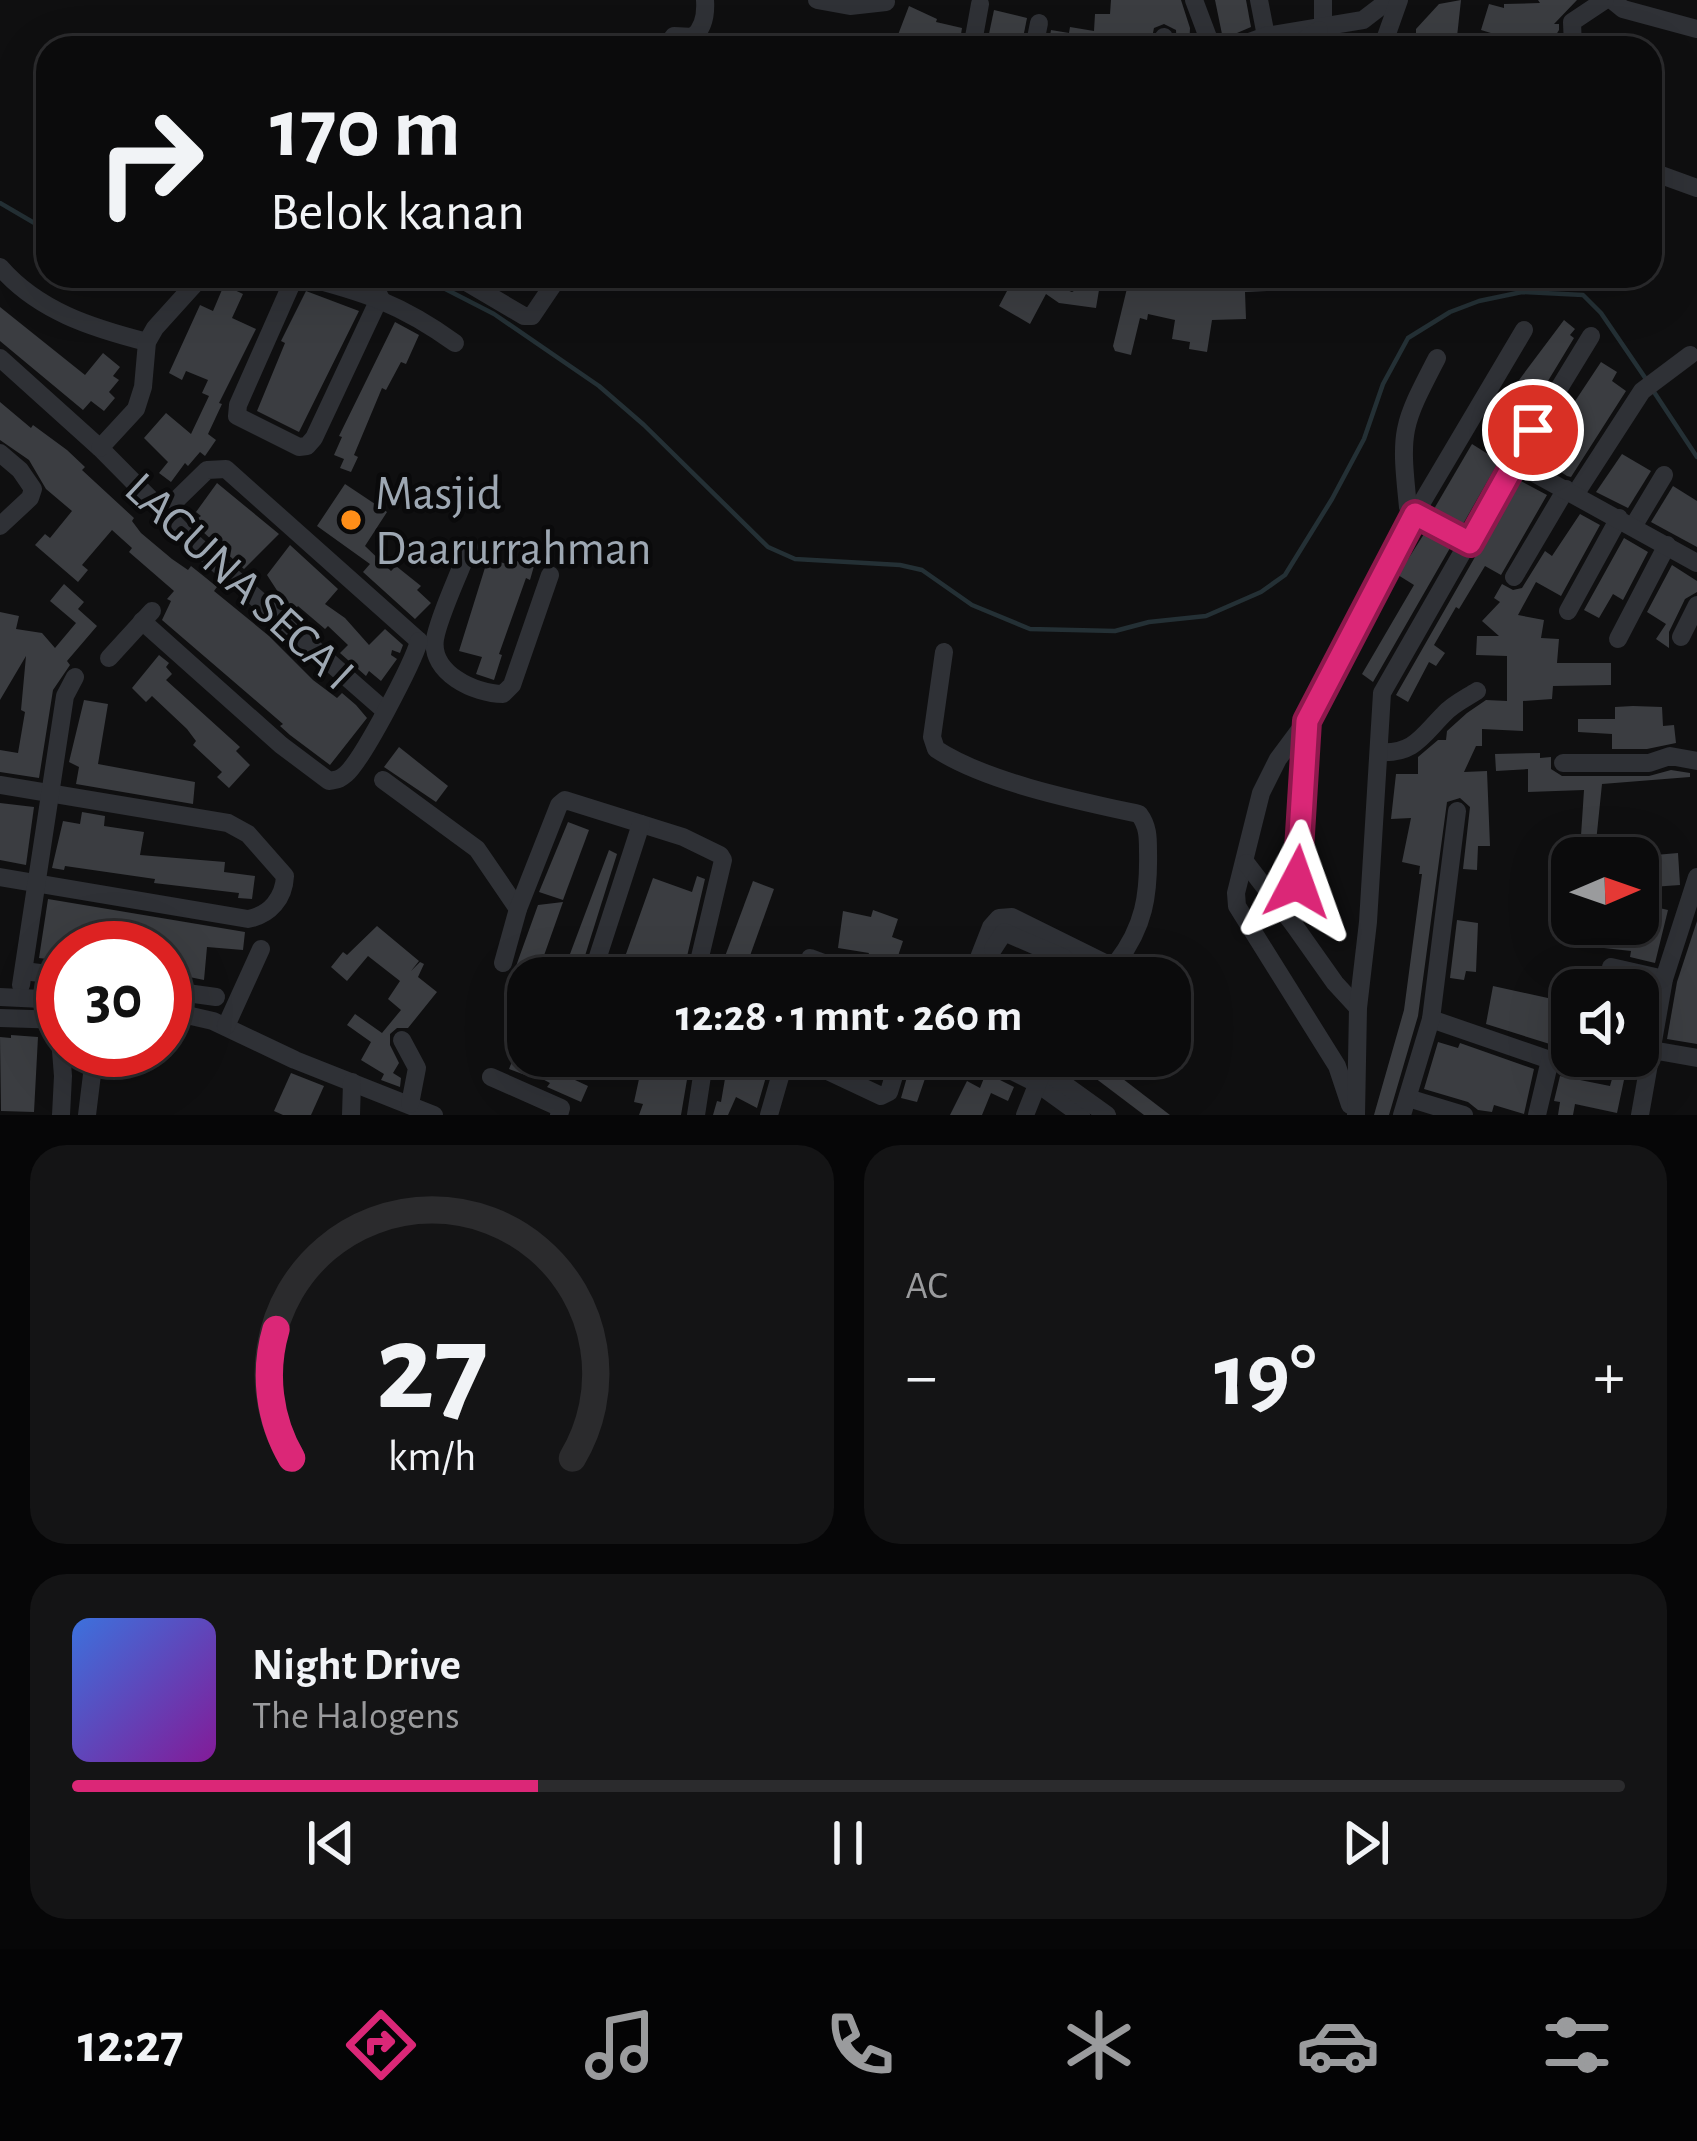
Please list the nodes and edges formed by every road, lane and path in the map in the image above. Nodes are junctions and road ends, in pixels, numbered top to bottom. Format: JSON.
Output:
{"nodes":[{"id":1,"x":706,"y":0,"type":"edge"},
{"id":2,"x":817,"y":0,"type":"edge"},
{"id":3,"x":1194,"y":0,"type":"edge"},
{"id":4,"x":1259,"y":0,"type":"edge"},
{"id":5,"x":1323,"y":0,"type":"edge"},
{"id":6,"x":1609,"y":0,"type":"edge"},
{"id":7,"x":1388,"y":1,"type":"edge"},
{"id":8,"x":886,"y":2,"type":"edge"},
{"id":9,"x":980,"y":4,"type":"dead end"},
{"id":10,"x":1039,"y":23,"type":"dead end"},
{"id":11,"x":1323,"y":28,"type":"junction"},
{"id":12,"x":1697,"y":29,"type":"edge"},
{"id":13,"x":694,"y":36,"type":"edge"},
{"id":14,"x":973,"y":36,"type":"edge"},
{"id":15,"x":1036,"y":36,"type":"edge"},
{"id":16,"x":1208,"y":36,"type":"edge"},
{"id":17,"x":1266,"y":36,"type":"joint"},
{"id":18,"x":1311,"y":36,"type":"edge"},
{"id":19,"x":1384,"y":36,"type":"edge"},
{"id":20,"x":1573,"y":36,"type":"edge"},
{"id":21,"x":1662,"y":175,"type":"edge"},
{"id":22,"x":1697,"y":188,"type":"edge"},
{"id":23,"x":0,"y":266,"type":"edge"},
{"id":24,"x":192,"y":288,"type":"edge"},
{"id":25,"x":292,"y":288,"type":"edge"},
{"id":26,"x":345,"y":288,"type":"edge"},
{"id":27,"x":476,"y":288,"type":"edge"},
{"id":28,"x":552,"y":288,"type":"edge"},
{"id":29,"x":380,"y":297,"type":"junction"},
{"id":30,"x":1524,"y":330,"type":"dead end"},
{"id":31,"x":1591,"y":336,"type":"dead end"},
{"id":32,"x":147,"y":342,"type":"junction"},
{"id":33,"x":455,"y":343,"type":"dead end"},
{"id":34,"x":0,"y":358,"type":"edge"},
{"id":35,"x":1437,"y":358,"type":"dead end"},
{"id":36,"x":1683,"y":362,"type":"dead end"},
{"id":37,"x":100,"y":448,"type":"junction"},
{"id":38,"x":0,"y":453,"type":"edge"},
{"id":39,"x":1514,"y":462,"type":"junction"},
{"id":40,"x":1664,"y":475,"type":"dead end"},
{"id":41,"x":1570,"y":491,"type":"junction"},
{"id":42,"x":165,"y":512,"type":"junction"},
{"id":43,"x":1415,"y":514,"type":"junction"},
{"id":44,"x":1626,"y":521,"type":"junction"},
{"id":45,"x":0,"y":526,"type":"edge"},
{"id":46,"x":1470,"y":543,"type":"junction"},
{"id":47,"x":1666,"y":545,"type":"junction"},
{"id":48,"x":469,"y":547,"type":"dead end"},
{"id":49,"x":1695,"y":557,"type":"edge"},
{"id":50,"x":550,"y":575,"type":"dead end"},
{"id":51,"x":1514,"y":577,"type":"dead end"},
{"id":52,"x":1697,"y":605,"type":"edge"},
{"id":53,"x":1568,"y":611,"type":"dead end"},
{"id":54,"x":1681,"y":637,"type":"dead end"},
{"id":55,"x":1618,"y":639,"type":"dead end"},
{"id":56,"x":427,"y":641,"type":"junction"},
{"id":57,"x":944,"y":652,"type":"dead end"},
{"id":58,"x":109,"y":658,"type":"dead end"},
{"id":59,"x":75,"y":677,"type":"dead end"},
{"id":60,"x":1477,"y":691,"type":"dead end"},
{"id":61,"x":384,"y":710,"type":"junction"},
{"id":62,"x":1307,"y":721,"type":"junction"},
{"id":63,"x":1380,"y":752,"type":"junction"},
{"id":64,"x":1697,"y":761,"type":"edge"},
{"id":65,"x":1563,"y":763,"type":"dead end"},
{"id":66,"x":383,"y":780,"type":"dead end"},
{"id":67,"x":0,"y":785,"type":"edge"},
{"id":68,"x":49,"y":795,"type":"junction"},
{"id":69,"x":1457,"y":811,"type":"dead end"},
{"id":70,"x":641,"y":824,"type":"junction"},
{"id":71,"x":1246,"y":862,"type":"junction"},
{"id":72,"x":0,"y":877,"type":"edge"},
{"id":73,"x":1697,"y":877,"type":"edge"},
{"id":74,"x":36,"y":883,"type":"junction"},
{"id":75,"x":518,"y":909,"type":"junction"},
{"id":76,"x":1294,"y":925,"type":"junction"},
{"id":77,"x":261,"y":949,"type":"dead end"},
{"id":78,"x":598,"y":957,"type":"edge"},
{"id":79,"x":699,"y":957,"type":"edge"},
{"id":80,"x":982,"y":957,"type":"edge"},
{"id":81,"x":988,"y":957,"type":"edge"},
{"id":82,"x":1062,"y":957,"type":"edge"},
{"id":83,"x":1093,"y":957,"type":"edge"},
{"id":84,"x":1121,"y":957,"type":"edge"},
{"id":85,"x":503,"y":964,"type":"dead end"},
{"id":86,"x":1611,"y":967,"type":"dead end"},
{"id":87,"x":36,"y":977,"type":"edge"},
{"id":88,"x":1664,"y":979,"type":"junction"},
{"id":89,"x":192,"y":994,"type":"edge"},
{"id":90,"x":0,"y":998,"type":"edge"},
{"id":91,"x":216,"y":998,"type":"dead end"},
{"id":92,"x":36,"y":1005,"type":"edge"},
{"id":93,"x":1358,"y":1008,"type":"junction"},
{"id":94,"x":1659,"y":1009,"type":"edge"},
{"id":95,"x":36,"y":1013,"type":"edge"},
{"id":96,"x":192,"y":1017,"type":"edge"},
{"id":97,"x":0,"y":1018,"type":"edge"},
{"id":98,"x":1431,"y":1019,"type":"junction"},
{"id":99,"x":226,"y":1026,"type":"junction"},
{"id":100,"x":402,"y":1040,"type":"dead end"},
{"id":101,"x":1659,"y":1051,"type":"edge"},
{"id":102,"x":1697,"y":1058,"type":"edge"},
{"id":103,"x":1550,"y":1060,"type":"joint"},
{"id":104,"x":63,"y":1077,"type":"edge"},
{"id":105,"x":76,"y":1077,"type":"edge"},
{"id":106,"x":491,"y":1077,"type":"dead end"},
{"id":107,"x":702,"y":1077,"type":"edge"},
{"id":108,"x":780,"y":1077,"type":"edge"},
{"id":109,"x":841,"y":1077,"type":"edge"},
{"id":110,"x":894,"y":1077,"type":"edge"},
{"id":111,"x":1033,"y":1077,"type":"edge"},
{"id":112,"x":1045,"y":1077,"type":"edge"},
{"id":113,"x":1051,"y":1077,"type":"edge"},
{"id":114,"x":1647,"y":1077,"type":"edge"},
{"id":115,"x":89,"y":1078,"type":"joint"},
{"id":116,"x":352,"y":1082,"type":"junction"},
{"id":117,"x":410,"y":1104,"type":"junction"},
{"id":118,"x":1405,"y":1107,"type":"edge"},
{"id":119,"x":566,"y":1113,"type":"edge"},
{"id":120,"x":61,"y":1115,"type":"edge"},
{"id":121,"x":87,"y":1115,"type":"edge"},
{"id":122,"x":351,"y":1115,"type":"edge"},
{"id":123,"x":434,"y":1115,"type":"edge"},
{"id":124,"x":696,"y":1115,"type":"edge"},
{"id":125,"x":770,"y":1115,"type":"edge"},
{"id":126,"x":1025,"y":1115,"type":"edge"},
{"id":127,"x":1081,"y":1115,"type":"edge"},
{"id":128,"x":1107,"y":1115,"type":"edge"},
{"id":129,"x":1354,"y":1115,"type":"edge"},
{"id":130,"x":1464,"y":1115,"type":"edge"},
{"id":131,"x":1537,"y":1115,"type":"edge"},
{"id":132,"x":1640,"y":1115,"type":"edge"}],
"edges":[{"from":1,"to":13,"type":"street"},
{"from":2,"to":8,"type":"street"},
{"from":3,"to":16,"type":"street"},
{"from":4,"to":17,"type":"street"},
{"from":5,"to":11,"type":"street"},
{"from":6,"to":12,"type":"street"},
{"from":6,"to":20,"type":"street"},
{"from":7,"to":11,"type":"street"},
{"from":7,"to":19,"type":"street"},
{"from":9,"to":14,"type":"street"},
{"from":10,"to":15,"type":"street"},
{"from":11,"to":17,"type":"street"},
{"from":11,"to":18,"type":"street"},
{"from":21,"to":22,"type":"street"},
{"from":23,"to":32,"type":"street"},
{"from":24,"to":32,"type":"street"},
{"from":25,"to":29,"type":"street"},
{"from":26,"to":29,"type":"street"},
{"from":27,"to":28,"type":"street"},
{"from":29,"to":33,"type":"street"},
{"from":30,"to":43,"type":"street"},
{"from":31,"to":39,"type":"street"},
{"from":32,"to":37,"type":"street"},
{"from":34,"to":37,"type":"street","name":"LAGUNA SECA I"},
{"from":35,"to":43,"type":"street"},
{"from":36,"to":41,"type":"street"},
{"from":37,"to":42,"type":"street","name":"LAGUNA SECA I"},
{"from":38,"to":45,"type":"street"},
{"from":39,"to":41,"type":"street"},
{"from":39,"to":46,"type":"street"},
{"from":40,"to":44,"type":"street"},
{"from":41,"to":44,"type":"street"},
{"from":41,"to":51,"type":"street"},
{"from":42,"to":56,"type":"street"},
{"from":42,"to":61,"type":"street","name":"LAGUNA SECA I"},
{"from":43,"to":46,"type":"street"},
{"from":43,"to":62,"type":"street"},
{"from":44,"to":47,"type":"street"},
{"from":44,"to":53,"type":"street"},
{"from":46,"to":63,"type":"street"},
{"from":47,"to":49,"type":"street"},
{"from":47,"to":55,"type":"street"},
{"from":48,"to":56,"type":"street"},
{"from":50,"to":56,"type":"street"},
{"from":52,"to":54,"type":"street"},
{"from":56,"to":61,"type":"street"},
{"from":57,"to":84,"type":"street"},
{"from":58,"to":61,"type":"street"},
{"from":59,"to":68,"type":"street"},
{"from":60,"to":63,"type":"street"},
{"from":62,"to":71,"type":"street"},
{"from":62,"to":76,"type":"street"},
{"from":63,"to":93,"type":"street"},
{"from":64,"to":65,"type":"street"},
{"from":66,"to":75,"type":"street"},
{"from":67,"to":68,"type":"street"},
{"from":68,"to":74,"type":"street"},
{"from":68,"to":74,"type":"street"},
{"from":69,"to":98,"type":"street"},
{"from":70,"to":75,"type":"street"},
{"from":70,"to":78,"type":"street"},
{"from":70,"to":79,"type":"street"},
{"from":71,"to":76,"type":"street"},
{"from":71,"to":129,"type":"street"},
{"from":72,"to":74,"type":"street"},
{"from":73,"to":88,"type":"street"},
{"from":74,"to":87,"type":"street"},
{"from":75,"to":85,"type":"street"},
{"from":76,"to":93,"type":"street"},
{"from":77,"to":99,"type":"street"},
{"from":80,"to":83,"type":"street"},
{"from":81,"to":82,"type":"street"},
{"from":86,"to":88,"type":"street"},
{"from":88,"to":94,"type":"street"},
{"from":89,"to":91,"type":"street"},
{"from":90,"to":92,"type":"street"},
{"from":93,"to":129,"type":"street"},
{"from":95,"to":97,"type":"street"},
{"from":96,"to":99,"type":"street"},
{"from":98,"to":103,"type":"street"},
{"from":98,"to":118,"type":"street"},
{"from":99,"to":116,"type":"street"},
{"from":100,"to":117,"type":"street"},
{"from":101,"to":102,"type":"street"},
{"from":103,"to":131,"type":"street"},
{"from":104,"to":120,"type":"street"},
{"from":105,"to":115,"type":"street"},
{"from":106,"to":119,"type":"street"},
{"from":107,"to":124,"type":"street"},
{"from":108,"to":125,"type":"street"},
{"from":109,"to":110,"type":"street"},
{"from":111,"to":126,"type":"street"},
{"from":112,"to":127,"type":"street"},
{"from":113,"to":128,"type":"street"},
{"from":114,"to":132,"type":"street"},
{"from":115,"to":121,"type":"street"},
{"from":116,"to":117,"type":"street"},
{"from":116,"to":122,"type":"street"},
{"from":117,"to":123,"type":"street"},
{"from":118,"to":130,"type":"street"}]}
